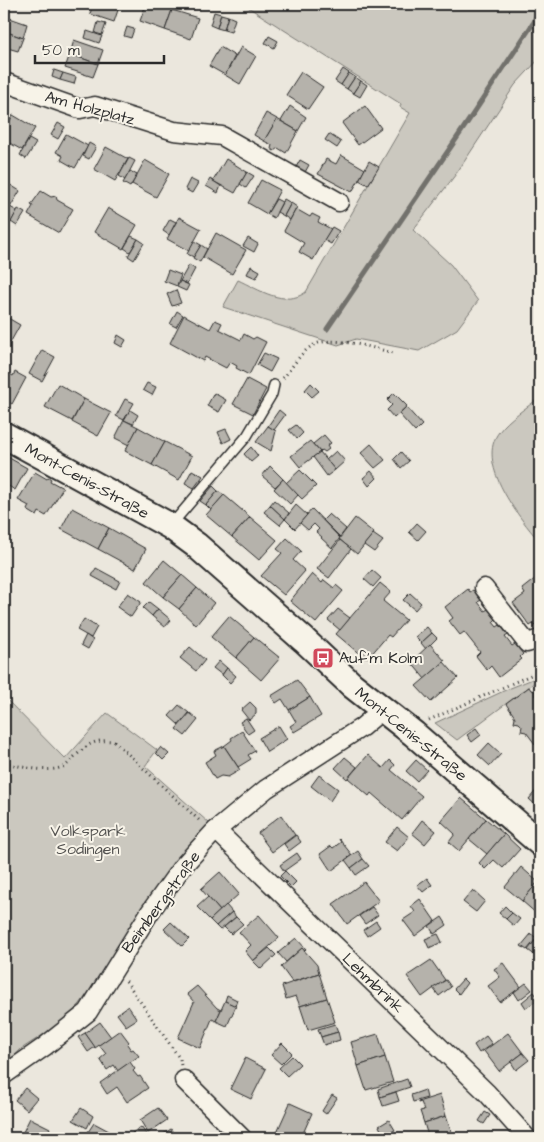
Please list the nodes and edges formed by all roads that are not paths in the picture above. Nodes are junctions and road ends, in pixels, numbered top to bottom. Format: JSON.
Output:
{"nodes":[{"id":1,"x":4,"y":82,"type":"edge"},
{"id":2,"x":340,"y":202,"type":"dead end"},
{"id":3,"x":274,"y":386,"type":"road end"},
{"id":4,"x":4,"y":435,"type":"edge"},
{"id":5,"x":170,"y":526,"type":"junction"},
{"id":6,"x":484,"y":588,"type":"dead end"},
{"id":7,"x":540,"y":639,"type":"edge"},
{"id":8,"x":382,"y":710,"type":"junction"},
{"id":9,"x":216,"y":830,"type":"junction"},
{"id":10,"x":540,"y":843,"type":"edge"},
{"id":11,"x":4,"y":1075,"type":"edge"},
{"id":12,"x":184,"y":1080,"type":"dead end"},
{"id":13,"x":242,"y":1138,"type":"edge"},
{"id":14,"x":528,"y":1138,"type":"edge"}],
"edges":[{"from":1,"to":2,"type":"street","name":"Am Holzplatz"},
{"from":3,"to":5,"type":"lane"},
{"from":4,"to":5,"type":"main road","name":"Mont-Cenis-Straße"},
{"from":5,"to":8,"type":"main road","name":"Mont-Cenis-Straße"},
{"from":6,"to":7,"type":"street"},
{"from":8,"to":9,"type":"street","name":"Beimbergstraße"},
{"from":8,"to":10,"type":"main road","name":"Mont-Cenis-Straße"},
{"from":9,"to":11,"type":"street","name":"Beimbergstraße"},
{"from":9,"to":14,"type":"street","name":"Lehmbrink"},
{"from":12,"to":13,"type":"street"}]}
